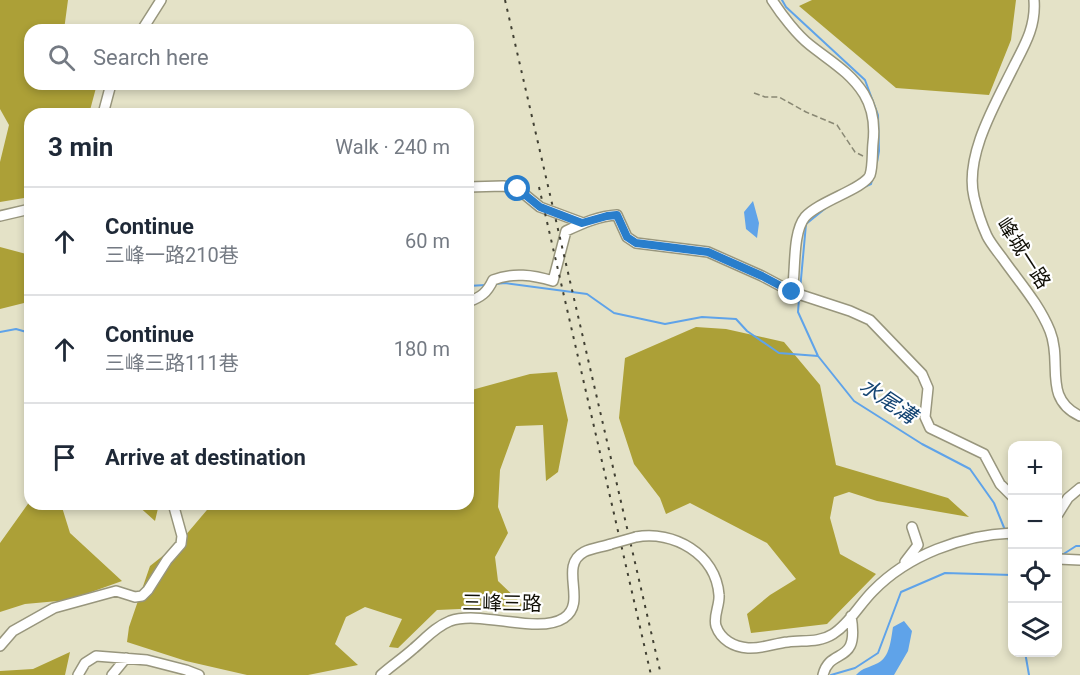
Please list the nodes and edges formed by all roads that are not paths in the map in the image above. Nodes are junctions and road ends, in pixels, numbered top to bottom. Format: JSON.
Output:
{"nodes":[{"id":1,"x":161,"y":0,"type":"edge"},
{"id":2,"x":772,"y":0,"type":"edge"},
{"id":3,"x":1034,"y":0,"type":"edge"},
{"id":4,"x":146,"y":24,"type":"edge"},
{"id":5,"x":109,"y":90,"type":"edge"},
{"id":6,"x":105,"y":108,"type":"edge"},
{"id":7,"x":474,"y":187,"type":"edge"},
{"id":8,"x":24,"y":210,"type":"edge"},
{"id":9,"x":0,"y":216,"type":"edge"},
{"id":10,"x":582,"y":223,"type":"junction"},
{"id":11,"x":793,"y":293,"type":"junction"},
{"id":12,"x":474,"y":300,"type":"edge"},
{"id":13,"x":1080,"y":416,"type":"edge"},
{"id":14,"x":1080,"y":488,"type":"edge"},
{"id":15,"x":1011,"y":495,"type":"edge"},
{"id":16,"x":1062,"y":508,"type":"edge"},
{"id":17,"x":175,"y":510,"type":"edge"},
{"id":18,"x":912,"y":527,"type":"dead end"},
{"id":19,"x":1008,"y":533,"type":"edge"},
{"id":20,"x":1062,"y":560,"type":"edge"},
{"id":21,"x":1080,"y":560,"type":"edge"},
{"id":22,"x":900,"y":569,"type":"junction"},
{"id":23,"x":851,"y":616,"type":"junction"},
{"id":24,"x":0,"y":645,"type":"edge"},
{"id":25,"x":126,"y":658,"type":"junction"},
{"id":26,"x":78,"y":675,"type":"edge"},
{"id":27,"x":112,"y":675,"type":"edge"},
{"id":28,"x":199,"y":675,"type":"edge"},
{"id":29,"x":381,"y":675,"type":"edge"},
{"id":30,"x":823,"y":675,"type":"edge"}],
"edges":[{"from":1,"to":4,"type":"street"},
{"from":2,"to":11,"type":"street"},
{"from":3,"to":13,"type":"street","name":"峰城一路"},
{"from":5,"to":6,"type":"street"},
{"from":7,"to":10,"type":"street"},
{"from":8,"to":9,"type":"street"},
{"from":10,"to":11,"type":"street"},
{"from":10,"to":12,"type":"street"},
{"from":11,"to":15,"type":"street"},
{"from":14,"to":16,"type":"street"},
{"from":17,"to":24,"type":"street"},
{"from":18,"to":22,"type":"street"},
{"from":19,"to":22,"type":"street","name":"三峰三路"},
{"from":20,"to":21,"type":"street"},
{"from":22,"to":23,"type":"street","name":"三峰三路"},
{"from":23,"to":29,"type":"street","name":"三峰三路","bridge":true},
{"from":23,"to":30,"type":"street"},
{"from":25,"to":26,"type":"street"},
{"from":25,"to":27,"type":"street"},
{"from":25,"to":28,"type":"street"}]}
